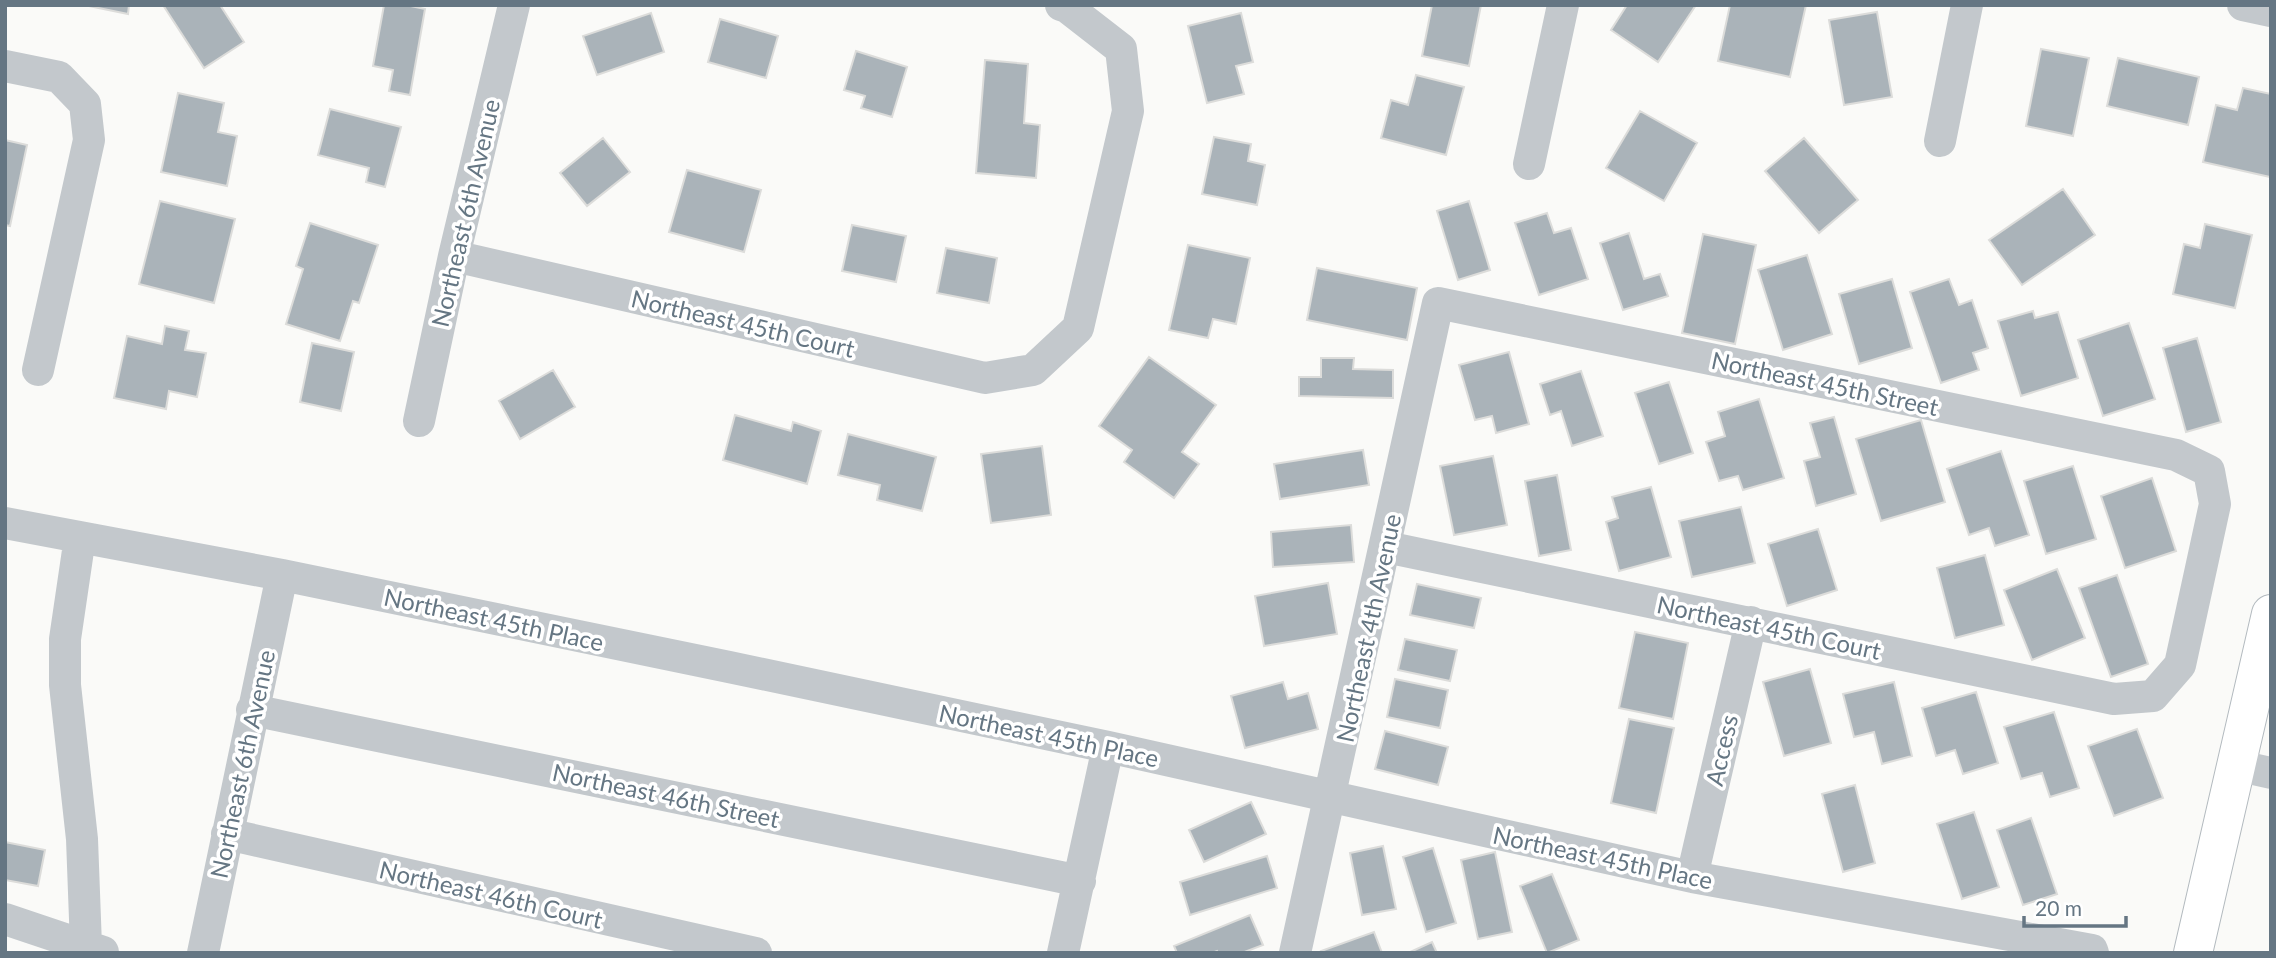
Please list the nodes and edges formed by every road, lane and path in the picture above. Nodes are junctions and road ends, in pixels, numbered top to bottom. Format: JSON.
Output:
{"nodes":[{"id":1,"x":514,"y":5,"type":"edge"},
{"id":2,"x":1061,"y":5,"type":"edge"},
{"id":3,"x":1563,"y":5,"type":"edge"},
{"id":4,"x":1967,"y":5,"type":"edge"},
{"id":5,"x":2242,"y":5,"type":"edge"},
{"id":6,"x":2271,"y":11,"type":"edge"},
{"id":7,"x":5,"y":66,"type":"edge"},
{"id":8,"x":1940,"y":141,"type":"dead end"},
{"id":9,"x":1529,"y":164,"type":"dead end"},
{"id":10,"x":454,"y":257,"type":"junction"},
{"id":11,"x":1438,"y":303,"type":"joint"},
{"id":12,"x":38,"y":370,"type":"dead end"},
{"id":13,"x":419,"y":421,"type":"dead end"},
{"id":14,"x":5,"y":523,"type":"edge"},
{"id":15,"x":80,"y":537,"type":"junction"},
{"id":16,"x":1386,"y":547,"type":"junction"},
{"id":17,"x":282,"y":575,"type":"junction"},
{"id":18,"x":2271,"y":614,"type":"edge"},
{"id":19,"x":1751,"y":622,"type":"junction"},
{"id":20,"x":2153,"y":696,"type":"joint"},
{"id":21,"x":252,"y":710,"type":"junction"},
{"id":22,"x":1108,"y":747,"type":"junction"},
{"id":23,"x":2253,"y":769,"type":"edge"},
{"id":24,"x":1330,"y":797,"type":"junction"},
{"id":25,"x":227,"y":834,"type":"junction"},
{"id":26,"x":1692,"y":877,"type":"junction"},
{"id":27,"x":1080,"y":881,"type":"junction"},
{"id":28,"x":5,"y":919,"type":"edge"},
{"id":29,"x":95,"y":949,"type":"edge"},
{"id":30,"x":2093,"y":952,"type":"edge"},
{"id":31,"x":203,"y":953,"type":"edge"},
{"id":32,"x":756,"y":953,"type":"edge"},
{"id":33,"x":1063,"y":953,"type":"edge"},
{"id":34,"x":1295,"y":953,"type":"edge"},
{"id":35,"x":2193,"y":953,"type":"edge"}],
"edges":[{"from":1,"to":10,"type":"street","name":"Northeast 6th Avenue"},
{"from":2,"to":10,"type":"street","name":"Northeast 45th Court"},
{"from":3,"to":9,"type":"street"},
{"from":4,"to":8,"type":"street"},
{"from":5,"to":6,"type":"street"},
{"from":7,"to":12,"type":"street"},
{"from":10,"to":13,"type":"street","name":"Northeast 6th Avenue"},
{"from":11,"to":16,"type":"street","name":"Northeast 4th Avenue"},
{"from":11,"to":20,"type":"street","name":"Northeast 45th Street"},
{"from":14,"to":15,"type":"street","name":"Northeast 45th Place"},
{"from":15,"to":17,"type":"street","name":"Northeast 45th Place"},
{"from":15,"to":29,"type":"street"},
{"from":16,"to":19,"type":"street","name":"Northeast 45th Court"},
{"from":16,"to":24,"type":"street","name":"Northeast 4th Avenue"},
{"from":17,"to":21,"type":"street","name":"Northeast 6th Avenue"},
{"from":17,"to":22,"type":"street","name":"Northeast 45th Place"},
{"from":18,"to":23,"type":"street"},
{"from":19,"to":20,"type":"street","name":"Northeast 45th Court"},
{"from":19,"to":26,"type":"street","name":"Access"},
{"from":21,"to":25,"type":"street","name":"Northeast 6th Avenue"},
{"from":21,"to":27,"type":"street","name":"Northeast 46th Street"},
{"from":22,"to":24,"type":"street","name":"Northeast 45th Place"},
{"from":22,"to":27,"type":"street"},
{"from":23,"to":35,"type":"street"},
{"from":24,"to":26,"type":"street","name":"Northeast 45th Place"},
{"from":24,"to":34,"type":"street","name":"Northeast 4th Avenue"},
{"from":25,"to":31,"type":"street","name":"Northeast 6th Avenue"},
{"from":25,"to":32,"type":"street","name":"Northeast 46th Court"},
{"from":26,"to":30,"type":"street","name":"Northeast 45th Place"},
{"from":27,"to":33,"type":"street"},
{"from":28,"to":29,"type":"street"}]}
